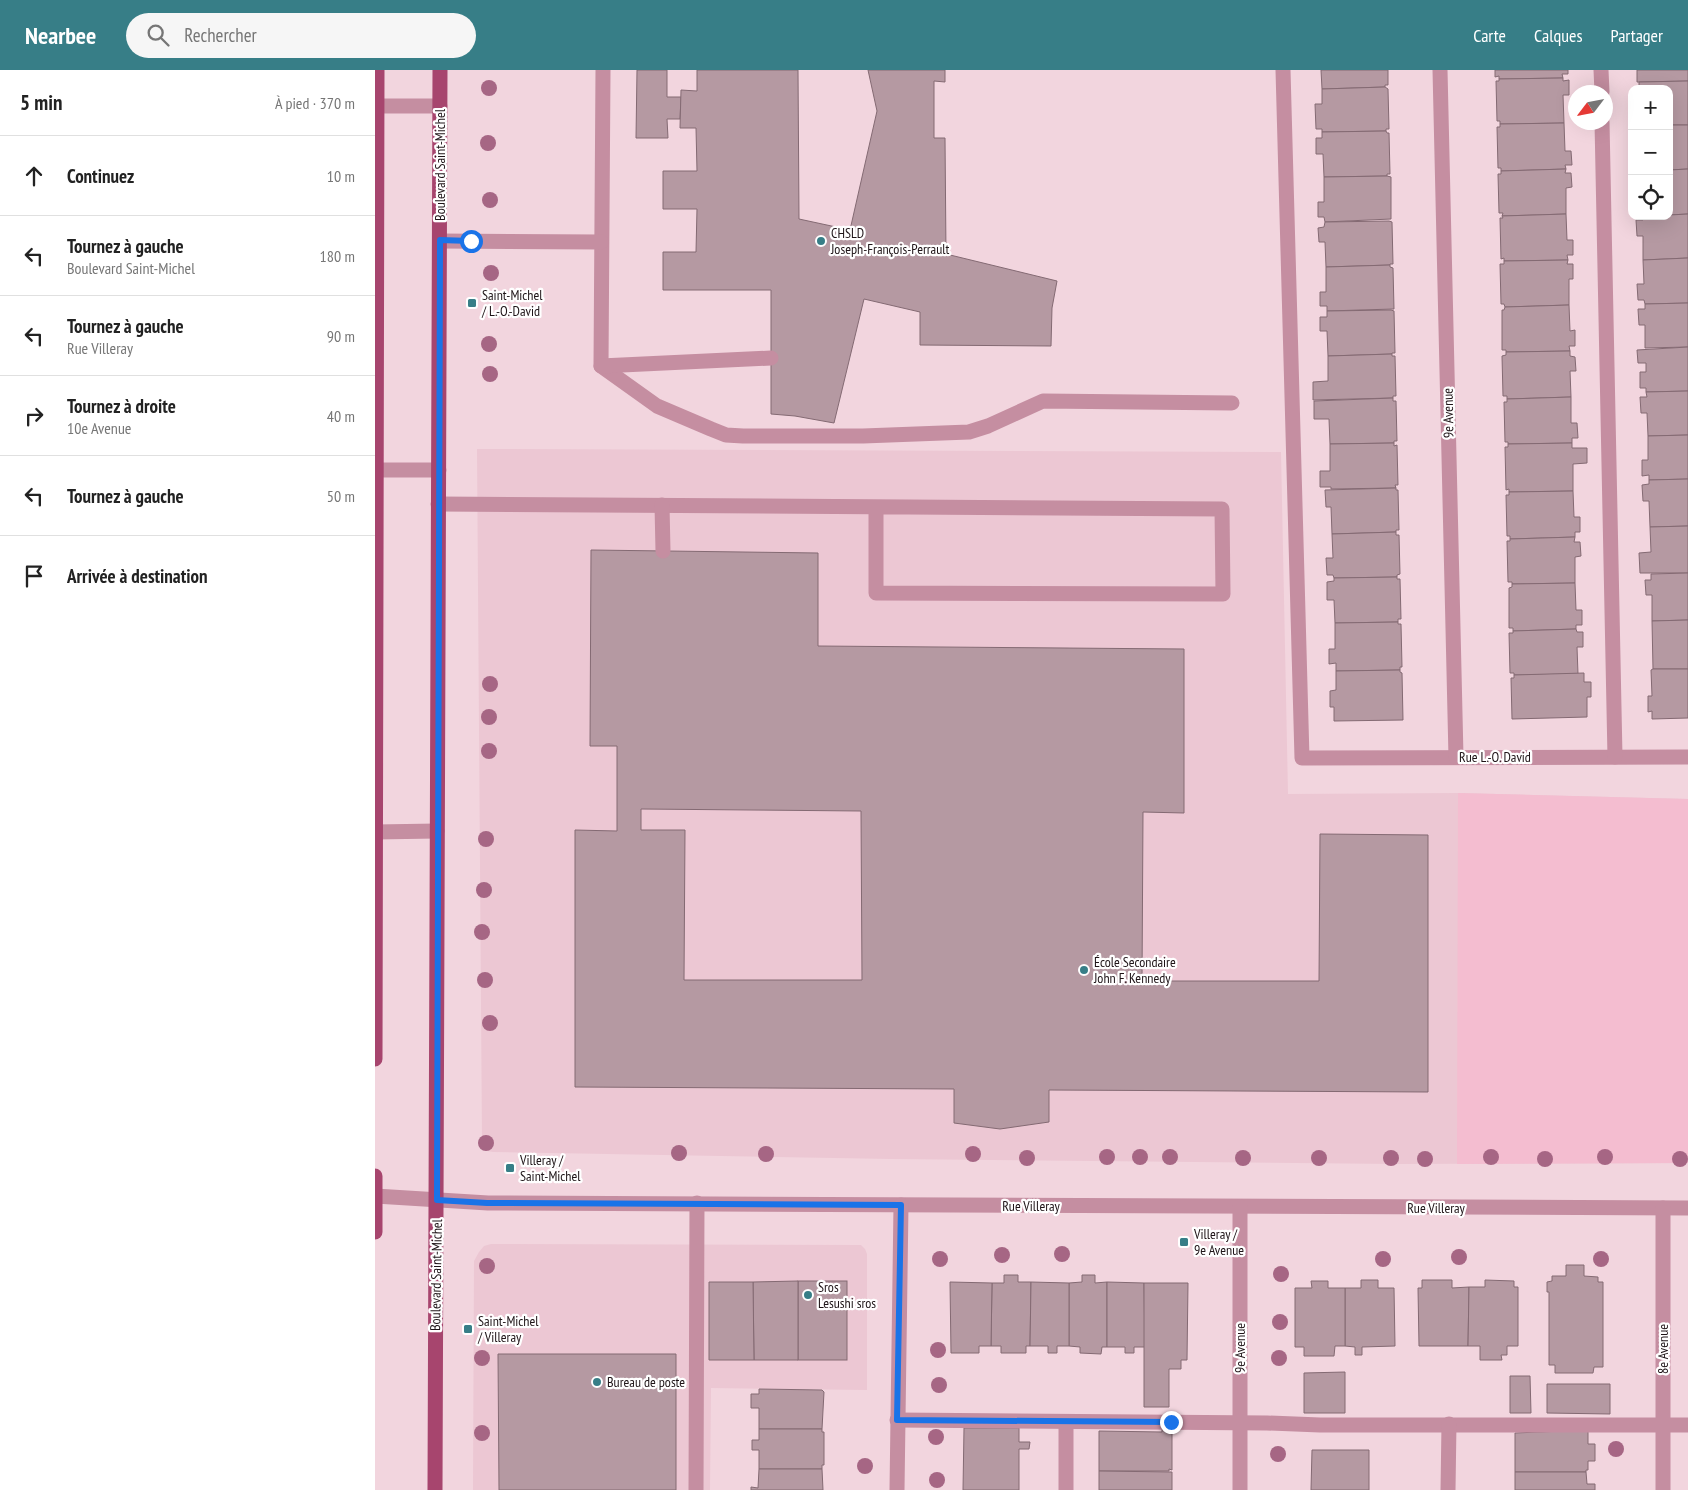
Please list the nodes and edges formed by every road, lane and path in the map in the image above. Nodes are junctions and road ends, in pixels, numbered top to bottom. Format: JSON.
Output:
{"nodes":[{"id":1,"x":377,"y":70,"type":"edge"},
{"id":2,"x":440,"y":70,"type":"edge"},
{"id":3,"x":603,"y":70,"type":"edge"},
{"id":4,"x":1283,"y":70,"type":"edge"},
{"id":5,"x":1439,"y":70,"type":"edge"},
{"id":6,"x":1601,"y":70,"type":"edge"},
{"id":7,"x":1601,"y":85,"type":"edge"},
{"id":8,"x":376,"y":106,"type":"edge"},
{"id":9,"x":440,"y":106,"type":"junction"},
{"id":10,"x":1602,"y":130,"type":"edge"},
{"id":11,"x":440,"y":240,"type":"junction"},
{"id":12,"x":601,"y":242,"type":"junction"},
{"id":13,"x":771,"y":358,"type":"dead end"},
{"id":14,"x":601,"y":366,"type":"junction"},
{"id":15,"x":1232,"y":403,"type":"dead end"},
{"id":16,"x":375,"y":470,"type":"edge"},
{"id":17,"x":439,"y":470,"type":"junction"},
{"id":18,"x":439,"y":504,"type":"junction"},
{"id":19,"x":662,"y":505,"type":"junction"},
{"id":20,"x":876,"y":507,"type":"junction"},
{"id":21,"x":663,"y":551,"type":"dead end"},
{"id":22,"x":1456,"y":757,"type":"junction"},
{"id":23,"x":1688,"y":757,"type":"edge"},
{"id":24,"x":1615,"y":758,"type":"junction"},
{"id":25,"x":376,"y":832,"type":"edge"},
{"id":26,"x":437,"y":832,"type":"junction"},
{"id":27,"x":375,"y":1058,"type":"edge"},
{"id":28,"x":375,"y":1176,"type":"edge"},
{"id":29,"x":375,"y":1196,"type":"edge"},
{"id":30,"x":437,"y":1200,"type":"junction"},
{"id":31,"x":697,"y":1203,"type":"junction"},
{"id":32,"x":901,"y":1205,"type":"junction"},
{"id":33,"x":1240,"y":1207,"type":"junction"},
{"id":34,"x":1663,"y":1208,"type":"junction"},
{"id":35,"x":1688,"y":1208,"type":"edge"},
{"id":36,"x":375,"y":1232,"type":"edge"},
{"id":37,"x":897,"y":1420,"type":"junction"},
{"id":38,"x":1066,"y":1422,"type":"junction"},
{"id":39,"x":1240,"y":1422,"type":"junction"},
{"id":40,"x":1449,"y":1424,"type":"junction"},
{"id":41,"x":1664,"y":1425,"type":"junction"},
{"id":42,"x":1688,"y":1425,"type":"edge"},
{"id":43,"x":435,"y":1490,"type":"edge"},
{"id":44,"x":696,"y":1490,"type":"edge"},
{"id":45,"x":897,"y":1490,"type":"edge"},
{"id":46,"x":1066,"y":1490,"type":"edge"},
{"id":47,"x":1240,"y":1490,"type":"edge"},
{"id":48,"x":1449,"y":1490,"type":"edge"},
{"id":49,"x":1663,"y":1490,"type":"edge"}],
"edges":[{"from":1,"to":8,"type":"main road"},
{"from":2,"to":9,"type":"main road","name":"Boulevard Saint-Michel"},
{"from":3,"to":12,"type":"street"},
{"from":4,"to":22,"type":"street","name":"Rue L.-O. David"},
{"from":5,"to":22,"type":"street","name":"9e Avenue"},
{"from":6,"to":7,"type":"street"},
{"from":8,"to":9,"type":"street"},
{"from":8,"to":16,"type":"main road"},
{"from":9,"to":11,"type":"main road","name":"Boulevard Saint-Michel"},
{"from":10,"to":24,"type":"street"},
{"from":11,"to":12,"type":"street"},
{"from":11,"to":17,"type":"main road","name":"Boulevard Saint-Michel"},
{"from":12,"to":14,"type":"street"},
{"from":13,"to":14,"type":"street"},
{"from":14,"to":15,"type":"street"},
{"from":16,"to":17,"type":"street"},
{"from":16,"to":25,"type":"main road"},
{"from":17,"to":18,"type":"main road","name":"Boulevard Saint-Michel"},
{"from":18,"to":19,"type":"street"},
{"from":18,"to":26,"type":"main road","name":"Boulevard Saint-Michel"},
{"from":19,"to":20,"type":"street"},
{"from":19,"to":21,"type":"street"},
{"from":20,"to":20,"type":"street"},
{"from":22,"to":24,"type":"street","name":"Rue L.-O. David"},
{"from":23,"to":24,"type":"street","name":"Rue L.-O. David"},
{"from":25,"to":26,"type":"street"},
{"from":25,"to":27,"type":"main road"},
{"from":26,"to":30,"type":"main road","name":"Boulevard Saint-Michel"},
{"from":28,"to":29,"type":"main road"},
{"from":29,"to":30,"type":"street","name":"Rue Villeray"},
{"from":29,"to":36,"type":"main road"},
{"from":30,"to":31,"type":"street","name":"Rue Villeray"},
{"from":30,"to":43,"type":"main road","name":"Boulevard Saint-Michel"},
{"from":31,"to":32,"type":"street","name":"Rue Villeray"},
{"from":31,"to":44,"type":"street"},
{"from":32,"to":33,"type":"street","name":"Rue Villeray"},
{"from":32,"to":37,"type":"street"},
{"from":33,"to":34,"type":"street","name":"Rue Villeray"},
{"from":33,"to":39,"type":"street","name":"9e Avenue"},
{"from":34,"to":35,"type":"street","name":"Rue Villeray"},
{"from":34,"to":41,"type":"street","name":"8e Avenue"},
{"from":37,"to":38,"type":"street"},
{"from":37,"to":45,"type":"street"},
{"from":38,"to":39,"type":"street"},
{"from":38,"to":46,"type":"street"},
{"from":39,"to":40,"type":"street"},
{"from":39,"to":47,"type":"street","name":"9e Avenue"},
{"from":40,"to":41,"type":"street"},
{"from":40,"to":48,"type":"street"},
{"from":41,"to":42,"type":"street"},
{"from":41,"to":49,"type":"street","name":"8e Avenue"}]}
